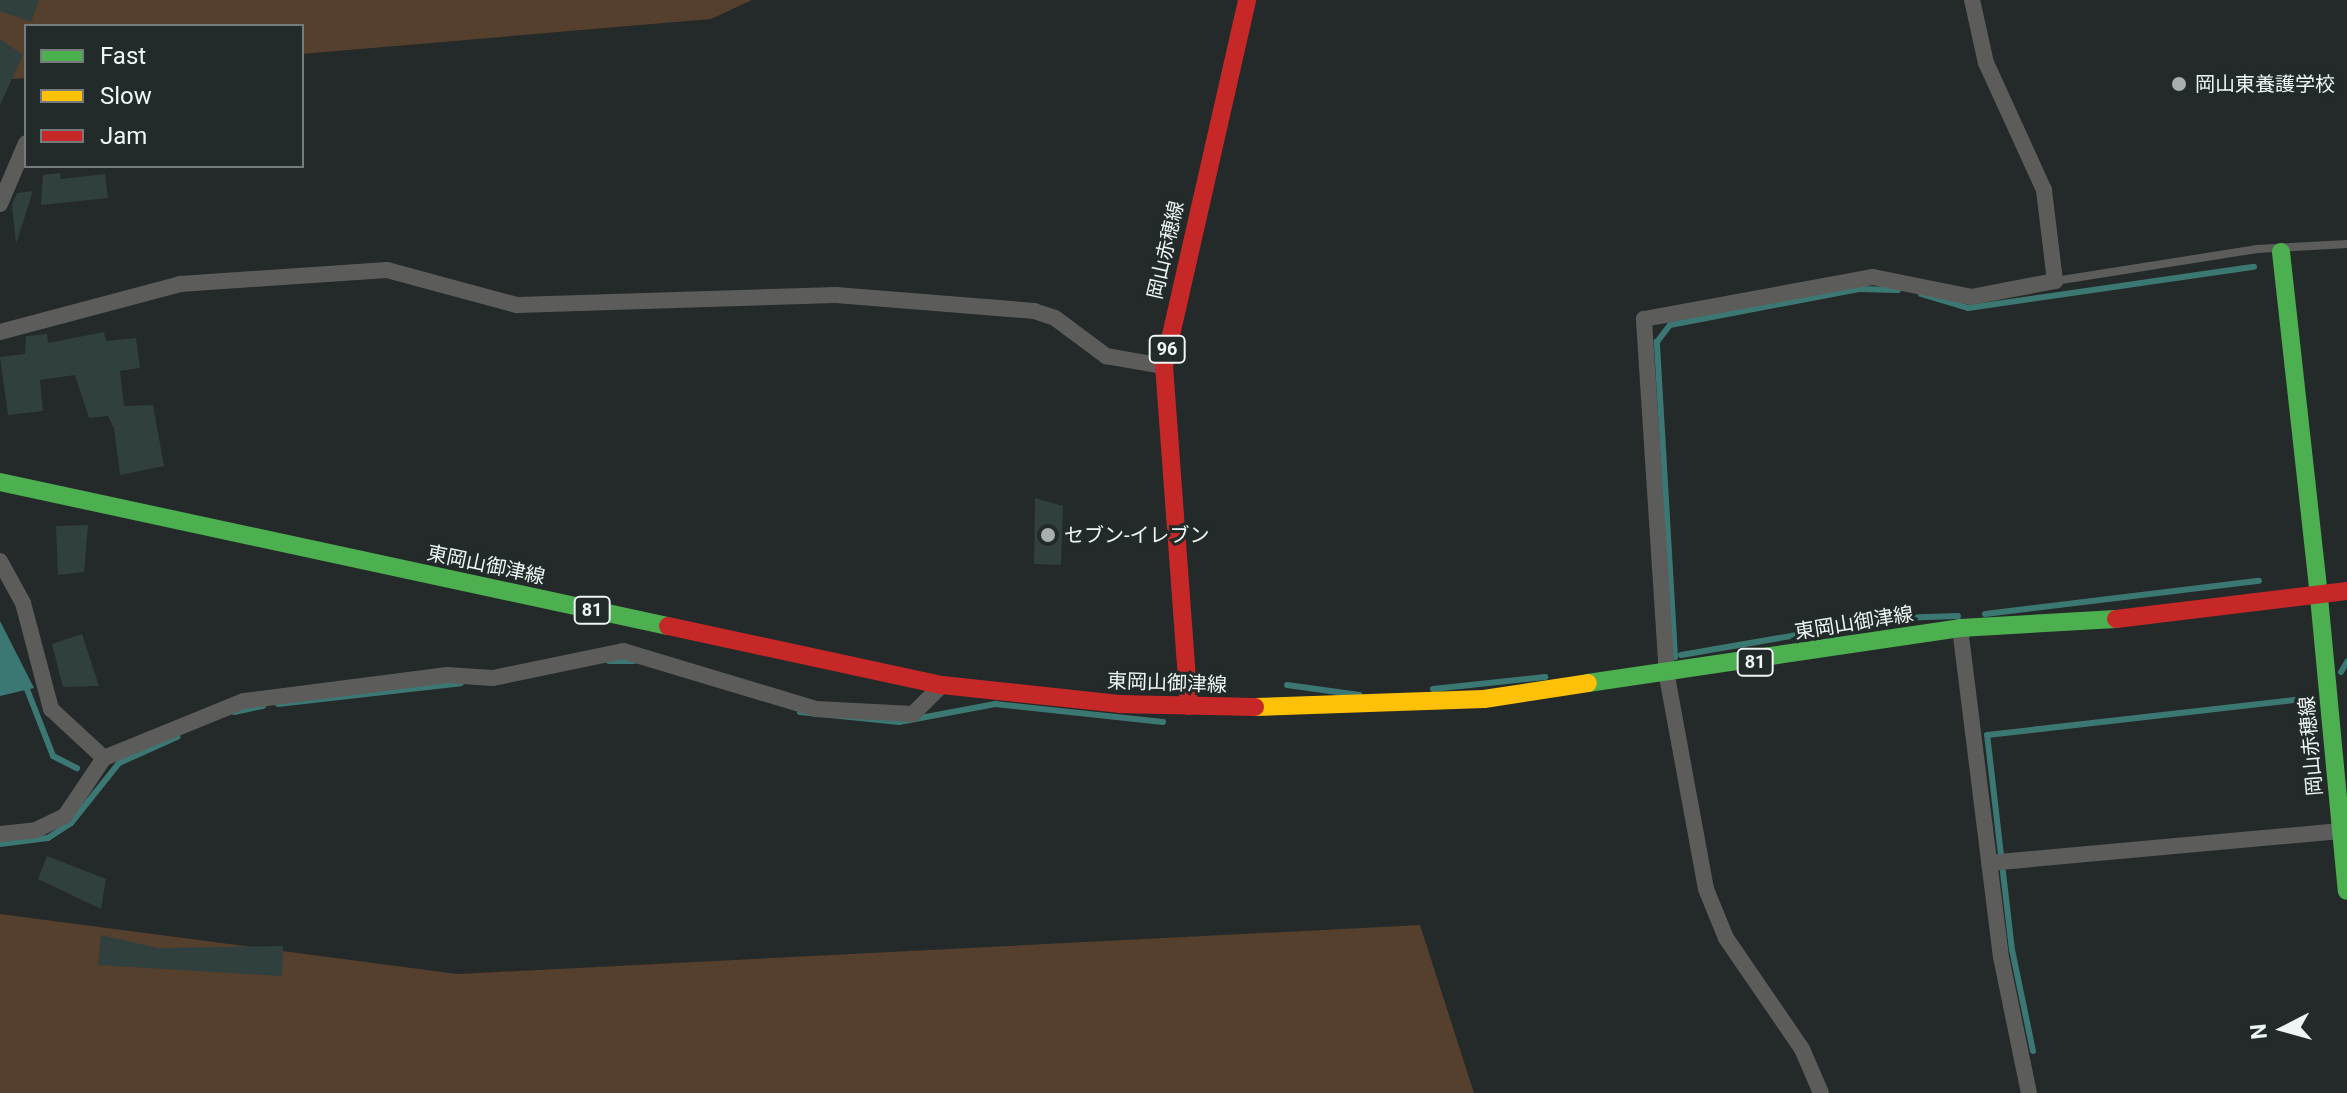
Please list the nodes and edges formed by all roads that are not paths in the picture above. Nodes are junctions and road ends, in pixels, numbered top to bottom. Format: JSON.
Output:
{"nodes":[{"id":1,"x":1247,"y":0,"type":"edge"},
{"id":2,"x":1972,"y":0,"type":"edge"},
{"id":3,"x":24,"y":148,"type":"edge"},
{"id":4,"x":0,"y":204,"type":"edge"},
{"id":5,"x":2347,"y":244,"type":"edge"},
{"id":6,"x":2281,"y":252,"type":"junction"},
{"id":7,"x":2055,"y":281,"type":"junction"},
{"id":8,"x":0,"y":332,"type":"edge"},
{"id":9,"x":1164,"y":366,"type":"junction"},
{"id":10,"x":0,"y":482,"type":"edge"},
{"id":11,"x":0,"y":561,"type":"edge"},
{"id":12,"x":2347,"y":591,"type":"edge"},
{"id":13,"x":2319,"y":597,"type":"junction"},
{"id":14,"x":1960,"y":628,"type":"junction"},
{"id":15,"x":1667,"y":676,"type":"junction"},
{"id":16,"x":942,"y":685,"type":"junction"},
{"id":17,"x":1189,"y":706,"type":"junction"},
{"id":18,"x":104,"y":758,"type":"junction"},
{"id":19,"x":2341,"y":831,"type":"junction"},
{"id":20,"x":0,"y":834,"type":"edge"},
{"id":21,"x":1997,"y":862,"type":"junction"},
{"id":22,"x":2347,"y":891,"type":"edge"},
{"id":23,"x":1821,"y":1093,"type":"edge"},
{"id":24,"x":2029,"y":1093,"type":"edge"}],
"edges":[{"from":1,"to":9,"type":"main road","name":"岡山赤穂線","number":"96"},
{"from":2,"to":7,"type":"street"},
{"from":3,"to":4,"type":"street"},
{"from":5,"to":6,"type":"lane"},
{"from":6,"to":7,"type":"lane"},
{"from":6,"to":13,"type":"main road","name":"岡山赤穂線"},
{"from":7,"to":15,"type":"street"},
{"from":8,"to":9,"type":"street"},
{"from":9,"to":17,"type":"main road","name":"岡山赤穂線","number":"96"},
{"from":10,"to":16,"type":"main road","name":"東岡山御津線","number":"81"},
{"from":11,"to":18,"type":"street"},
{"from":12,"to":13,"type":"main road","name":"東岡山御津線","number":"81"},
{"from":13,"to":14,"type":"main road","name":"東岡山御津線","number":"81"},
{"from":13,"to":19,"type":"main road","name":"岡山赤穂線"},
{"from":14,"to":15,"type":"main road","name":"東岡山御津線","number":"81"},
{"from":14,"to":21,"type":"street"},
{"from":15,"to":17,"type":"main road","name":"東岡山御津線","number":"81"},
{"from":15,"to":23,"type":"street"},
{"from":16,"to":17,"type":"main road","name":"東岡山御津線","number":"81"},
{"from":16,"to":18,"type":"street"},
{"from":18,"to":20,"type":"street"},
{"from":19,"to":21,"type":"street"},
{"from":19,"to":22,"type":"main road","name":"岡山赤穂線"},
{"from":21,"to":24,"type":"street"}]}
